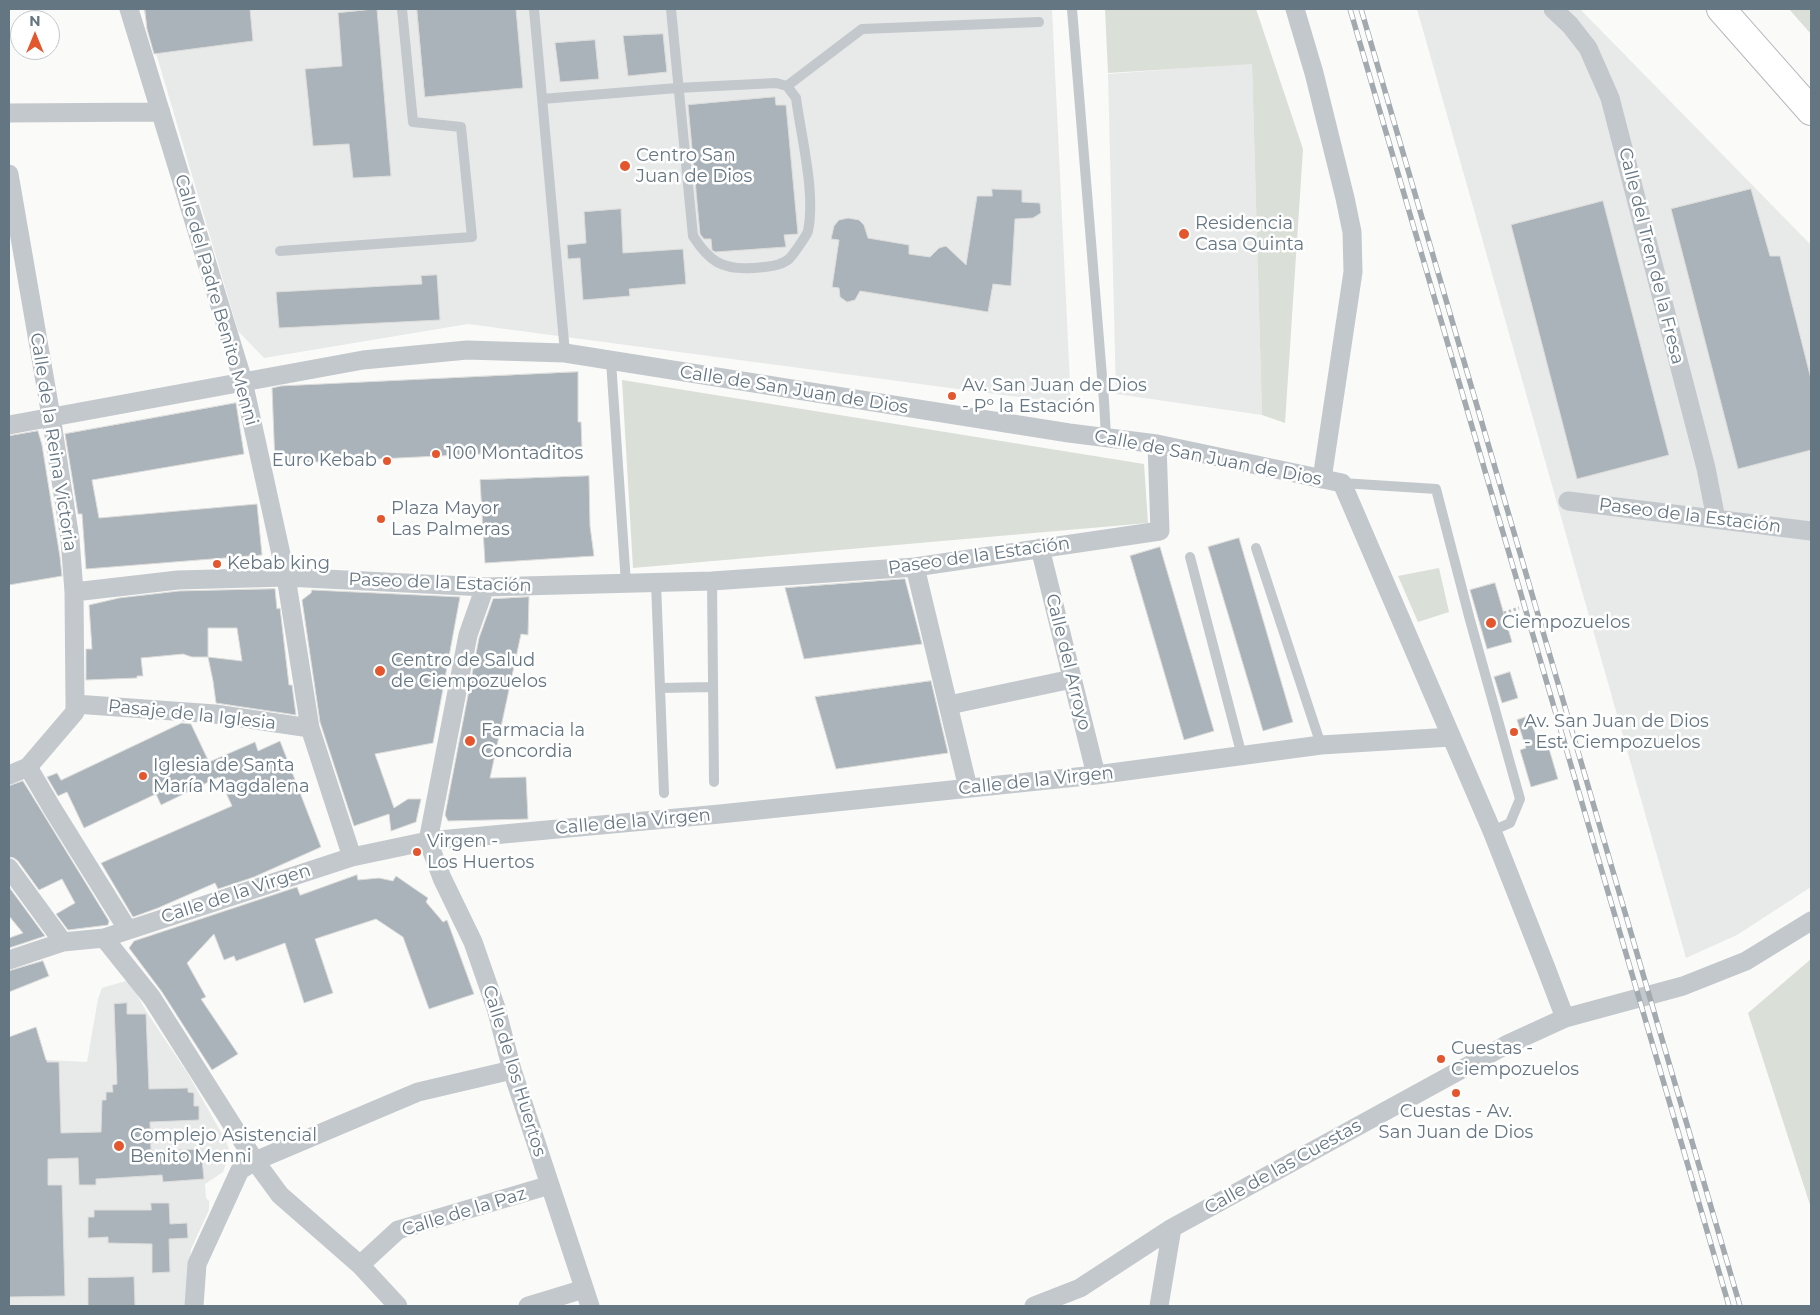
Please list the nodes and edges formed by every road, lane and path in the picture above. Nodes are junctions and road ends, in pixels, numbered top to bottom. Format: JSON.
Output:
{"nodes":[{"id":1,"x":130,"y":9,"type":"edge"},
{"id":2,"x":402,"y":9,"type":"edge"},
{"id":3,"x":534,"y":9,"type":"edge"},
{"id":4,"x":671,"y":9,"type":"edge"},
{"id":5,"x":1072,"y":9,"type":"edge"},
{"id":6,"x":1295,"y":9,"type":"edge"},
{"id":7,"x":1553,"y":9,"type":"edge"},
{"id":8,"x":1721,"y":9,"type":"edge"},
{"id":9,"x":1039,"y":22,"type":"dead end"},
{"id":10,"x":787,"y":86,"type":"junction"},
{"id":11,"x":677,"y":88,"type":"junction"},
{"id":12,"x":542,"y":99,"type":"junction"},
{"id":13,"x":1811,"y":111,"type":"edge"},
{"id":14,"x":161,"y":112,"type":"junction"},
{"id":15,"x":9,"y":113,"type":"edge"},
{"id":16,"x":9,"y":174,"type":"edge"},
{"id":17,"x":280,"y":251,"type":"dead end"},
{"id":18,"x":565,"y":353,"type":"junction"},
{"id":19,"x":611,"y":361,"type":"junction"},
{"id":20,"x":243,"y":381,"type":"junction"},
{"id":21,"x":51,"y":416,"type":"junction"},
{"id":22,"x":9,"y":426,"type":"edge"},
{"id":23,"x":1106,"y":437,"type":"junction"},
{"id":24,"x":1157,"y":444,"type":"junction"},
{"id":25,"x":1322,"y":479,"type":"junction"},
{"id":26,"x":1342,"y":483,"type":"junction"},
{"id":27,"x":1568,"y":501,"type":"dead end"},
{"id":28,"x":1716,"y":519,"type":"junction"},
{"id":29,"x":1811,"y":531,"type":"edge"},
{"id":30,"x":1040,"y":548,"type":"junction"},
{"id":31,"x":1256,"y":548,"type":"dead end"},
{"id":32,"x":1190,"y":557,"type":"dead end"},
{"id":33,"x":915,"y":567,"type":"junction"},
{"id":34,"x":286,"y":577,"type":"junction"},
{"id":35,"x":712,"y":581,"type":"junction"},
{"id":36,"x":656,"y":583,"type":"junction"},
{"id":37,"x":626,"y":584,"type":"junction"},
{"id":38,"x":485,"y":587,"type":"junction"},
{"id":39,"x":74,"y":592,"type":"junction"},
{"id":40,"x":1520,"y":608,"type":"dead end"},
{"id":41,"x":1504,"y":613,"type":"dead end"},
{"id":42,"x":1072,"y":679,"type":"junction"},
{"id":43,"x":713,"y":687,"type":"junction"},
{"id":44,"x":660,"y":688,"type":"junction"},
{"id":45,"x":949,"y":706,"type":"junction"},
{"id":46,"x":75,"y":708,"type":"junction"},
{"id":47,"x":310,"y":728,"type":"junction"},
{"id":48,"x":1451,"y":737,"type":"junction"},
{"id":49,"x":1321,"y":746,"type":"junction"},
{"id":50,"x":1242,"y":756,"type":"junction"},
{"id":51,"x":28,"y":767,"type":"junction"},
{"id":52,"x":9,"y":775,"type":"edge"},
{"id":53,"x":1096,"y":775,"type":"junction"},
{"id":54,"x":714,"y":782,"type":"dead end"},
{"id":55,"x":968,"y":788,"type":"junction"},
{"id":56,"x":664,"y":793,"type":"dead end"},
{"id":57,"x":1492,"y":831,"type":"junction"},
{"id":58,"x":428,"y":840,"type":"junction"},
{"id":59,"x":352,"y":856,"type":"junction"},
{"id":60,"x":9,"y":868,"type":"edge"},
{"id":61,"x":1811,"y":921,"type":"edge"},
{"id":62,"x":128,"y":930,"type":"junction"},
{"id":63,"x":104,"y":938,"type":"junction"},
{"id":64,"x":63,"y":942,"type":"junction"},
{"id":65,"x":9,"y":960,"type":"edge"},
{"id":66,"x":1565,"y":1018,"type":"junction"},
{"id":67,"x":512,"y":1070,"type":"junction"},
{"id":68,"x":255,"y":1161,"type":"junction"},
{"id":69,"x":550,"y":1185,"type":"junction"},
{"id":70,"x":1172,"y":1228,"type":"junction"},
{"id":71,"x":360,"y":1265,"type":"junction"},
{"id":72,"x":587,"y":1298,"type":"edge"},
{"id":73,"x":194,"y":1306,"type":"edge"},
{"id":74,"x":398,"y":1306,"type":"edge"},
{"id":75,"x":528,"y":1306,"type":"edge"},
{"id":76,"x":1034,"y":1306,"type":"edge"},
{"id":77,"x":1158,"y":1306,"type":"edge"}],
"edges":[{"from":1,"to":14,"type":"street","name":"Calle del Padre Benito Menni"},
{"from":2,"to":17,"type":"lane"},
{"from":3,"to":12,"type":"lane"},
{"from":4,"to":11,"type":"lane"},
{"from":5,"to":23,"type":"lane"},
{"from":6,"to":25,"type":"street"},
{"from":7,"to":28,"type":"street","name":"Calle del Tren de la Fresa"},
{"from":8,"to":13,"type":"main road"},
{"from":9,"to":10,"type":"lane"},
{"from":10,"to":11,"type":"lane"},
{"from":10,"to":11,"type":"lane"},
{"from":11,"to":12,"type":"lane"},
{"from":12,"to":18,"type":"lane"},
{"from":14,"to":15,"type":"street"},
{"from":14,"to":20,"type":"street","name":"Calle del Padre Benito Menni"},
{"from":16,"to":21,"type":"street","name":"Calle de la Reina Victoria"},
{"from":18,"to":19,"type":"street","name":"Calle de San Juan de Dios"},
{"from":18,"to":20,"type":"street","name":"Calle de San Juan de Dios"},
{"from":19,"to":23,"type":"street","name":"Calle de San Juan de Dios"},
{"from":19,"to":37,"type":"lane"},
{"from":20,"to":21,"type":"street","name":"Calle de San Juan de Dios"},
{"from":20,"to":34,"type":"street","name":"Calle del Padre Benito Menni"},
{"from":21,"to":22,"type":"street","name":"Calle de San Juan de Dios"},
{"from":21,"to":39,"type":"street","name":"Calle de la Reina Victoria"},
{"from":23,"to":24,"type":"street","name":"Calle de San Juan de Dios"},
{"from":24,"to":25,"type":"street","name":"Calle de San Juan de Dios"},
{"from":24,"to":30,"type":"street","name":"Paseo de la Estación"},
{"from":25,"to":26,"type":"street","name":"Calle de San Juan de Dios"},
{"from":26,"to":48,"type":"street","name":"Calle de San Juan de Dios"},
{"from":26,"to":57,"type":"lane","name":"Calle de San Juan de Dios"},
{"from":27,"to":28,"type":"street","name":"Paseo de la Estación"},
{"from":28,"to":29,"type":"street","name":"Paseo de la Estación"},
{"from":30,"to":33,"type":"street","name":"Paseo de la Estación"},
{"from":30,"to":42,"type":"street","name":"Calle del Arroyo"},
{"from":31,"to":49,"type":"lane"},
{"from":32,"to":50,"type":"lane"},
{"from":33,"to":35,"type":"street","name":"Paseo de la Estación"},
{"from":33,"to":45,"type":"street"},
{"from":34,"to":38,"type":"street","name":"Paseo de la Estación"},
{"from":34,"to":39,"type":"street","name":"Paseo de la Estación"},
{"from":34,"to":47,"type":"street","name":"Calle del Padre Benito Menni"},
{"from":35,"to":36,"type":"street","name":"Paseo de la Estación"},
{"from":35,"to":43,"type":"lane"},
{"from":36,"to":37,"type":"street","name":"Paseo de la Estación"},
{"from":36,"to":44,"type":"lane"},
{"from":37,"to":38,"type":"street","name":"Paseo de la Estación"},
{"from":38,"to":58,"type":"street"},
{"from":39,"to":46,"type":"street","name":"Calle de la Reina Victoria"},
{"from":40,"to":41,"type":"path"},
{"from":42,"to":45,"type":"street"},
{"from":42,"to":53,"type":"street","name":"Calle del Arroyo"},
{"from":43,"to":44,"type":"lane"},
{"from":43,"to":54,"type":"lane"},
{"from":44,"to":56,"type":"lane"},
{"from":45,"to":55,"type":"street"},
{"from":46,"to":47,"type":"street","name":"Pasaje de la Iglesia"},
{"from":46,"to":51,"type":"street"},
{"from":47,"to":59,"type":"street","name":"Calle del Padre Benito Menni"},
{"from":48,"to":49,"type":"street","name":"Calle de la Virgen"},
{"from":48,"to":57,"type":"street","name":"Calle de San Juan de Dios"},
{"from":49,"to":50,"type":"street","name":"Calle de la Virgen"},
{"from":50,"to":53,"type":"street","name":"Calle de la Virgen"},
{"from":51,"to":52,"type":"street"},
{"from":51,"to":62,"type":"street"},
{"from":53,"to":55,"type":"street","name":"Calle de la Virgen"},
{"from":55,"to":58,"type":"street","name":"Calle de la Virgen"},
{"from":57,"to":66,"type":"street","name":"Calle de San Juan de Dios"},
{"from":58,"to":59,"type":"street","name":"Calle de la Virgen"},
{"from":58,"to":67,"type":"street","name":"Calle de los Huertos"},
{"from":59,"to":62,"type":"street","name":"Calle de la Virgen"},
{"from":60,"to":64,"type":"street"},
{"from":61,"to":66,"type":"street","name":"Calle de las Cuestas"},
{"from":62,"to":63,"type":"street","name":"Calle de la Virgen"},
{"from":63,"to":64,"type":"street","name":"Calle de la Virgen"},
{"from":63,"to":68,"type":"street"},
{"from":64,"to":65,"type":"street","name":"Calle de la Virgen"},
{"from":66,"to":70,"type":"street","name":"Calle de las Cuestas"},
{"from":67,"to":68,"type":"street"},
{"from":67,"to":69,"type":"street","name":"Calle de los Huertos"},
{"from":68,"to":71,"type":"street"},
{"from":68,"to":73,"type":"street"},
{"from":69,"to":71,"type":"street","name":"Calle de la Paz"},
{"from":69,"to":72,"type":"street","name":"Calle de los Huertos"},
{"from":70,"to":76,"type":"street","name":"Calle de las Cuestas"},
{"from":70,"to":77,"type":"street"},
{"from":71,"to":74,"type":"street"},
{"from":72,"to":75,"type":"street"}]}
